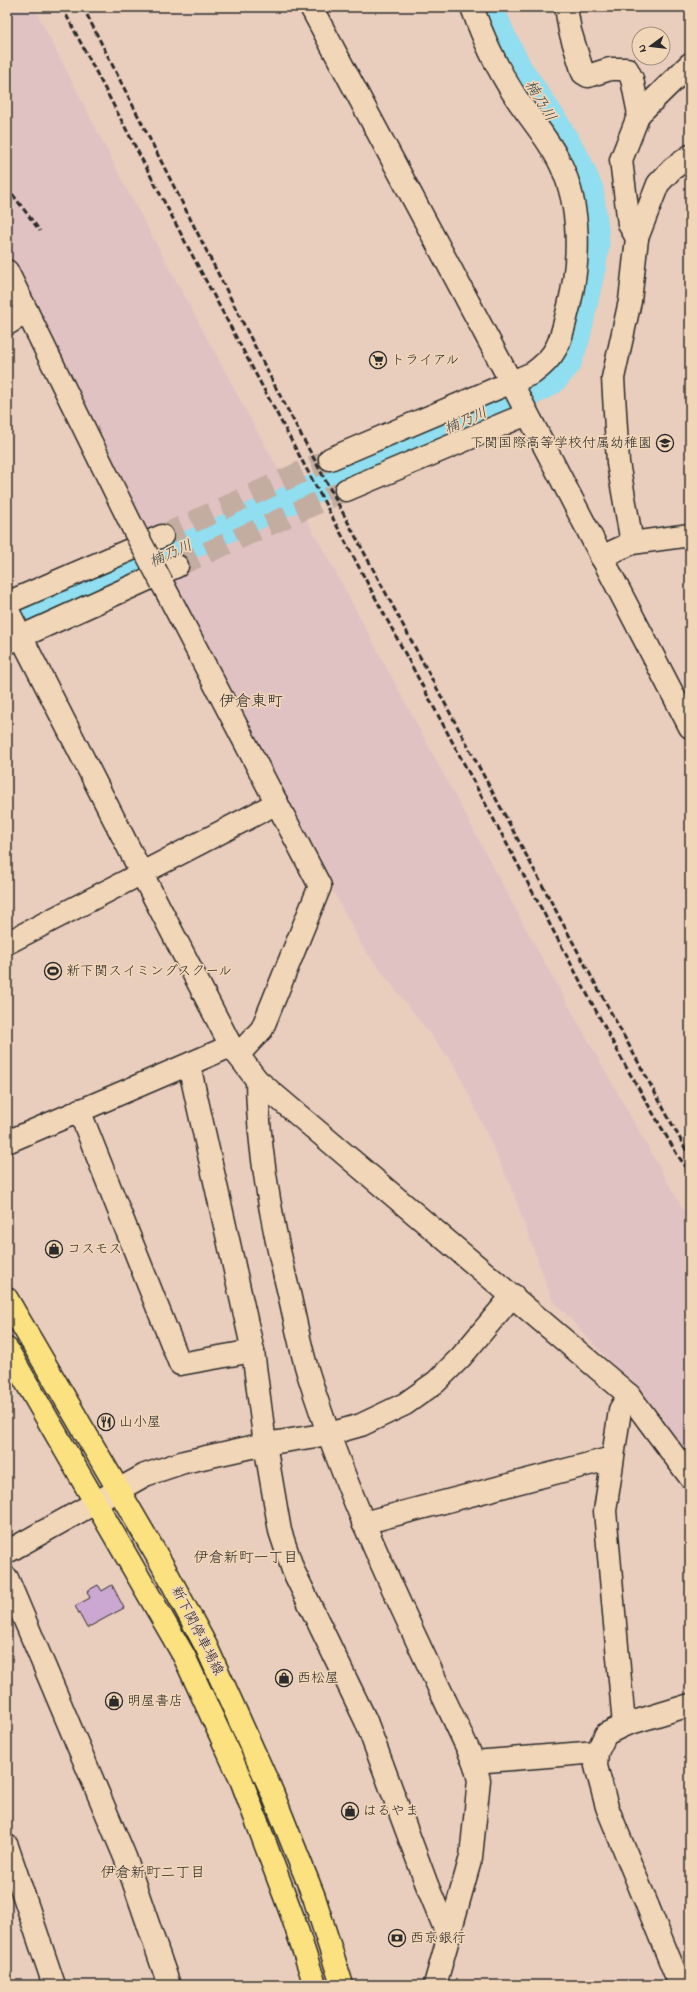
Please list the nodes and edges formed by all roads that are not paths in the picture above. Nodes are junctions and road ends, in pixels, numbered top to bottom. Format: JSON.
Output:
{"nodes":[{"id":1,"x":311,"y":7,"type":"edge"},
{"id":2,"x":472,"y":7,"type":"edge"},
{"id":3,"x":566,"y":7,"type":"edge"},
{"id":4,"x":690,"y":64,"type":"edge"},
{"id":5,"x":639,"y":114,"type":"junction"},
{"id":6,"x":690,"y":156,"type":"edge"},
{"id":7,"x":637,"y":238,"type":"junction"},
{"id":8,"x":7,"y":271,"type":"edge"},
{"id":9,"x":27,"y":312,"type":"junction"},
{"id":10,"x":7,"y":324,"type":"edge"},
{"id":11,"x":511,"y":382,"type":"junction"},
{"id":12,"x":527,"y":414,"type":"junction"},
{"id":13,"x":330,"y":459,"type":"tunnel mouth"},
{"id":14,"x":346,"y":490,"type":"tunnel mouth"},
{"id":15,"x":690,"y":535,"type":"edge"},
{"id":16,"x":162,"y":536,"type":"tunnel mouth"},
{"id":17,"x":632,"y":543,"type":"junction"},
{"id":18,"x":601,"y":557,"type":"junction"},
{"id":19,"x":177,"y":566,"type":"tunnel mouth"},
{"id":20,"x":11,"y":622,"type":"edge"},
{"id":21,"x":690,"y":727,"type":"edge"},
{"id":22,"x":278,"y":803,"type":"junction"},
{"id":23,"x":142,"y":874,"type":"junction"},
{"id":24,"x":7,"y":943,"type":"edge"},
{"id":25,"x":235,"y":1050,"type":"junction"},
{"id":26,"x":189,"y":1065,"type":"junction"},
{"id":27,"x":257,"y":1080,"type":"junction"},
{"id":28,"x":79,"y":1110,"type":"junction"},
{"id":29,"x":7,"y":1142,"type":"edge"},
{"id":30,"x":513,"y":1295,"type":"junction"},
{"id":31,"x":7,"y":1299,"type":"edge"},
{"id":32,"x":7,"y":1349,"type":"edge"},
{"id":33,"x":253,"y":1351,"type":"junction"},
{"id":34,"x":629,"y":1395,"type":"junction"},
{"id":35,"x":329,"y":1434,"type":"junction"},
{"id":36,"x":265,"y":1444,"type":"junction"},
{"id":37,"x":612,"y":1458,"type":"junction"},
{"id":38,"x":690,"y":1477,"type":"edge"},
{"id":39,"x":119,"y":1489,"type":"junction"},
{"id":40,"x":97,"y":1502,"type":"junction"},
{"id":41,"x":363,"y":1524,"type":"junction"},
{"id":42,"x":7,"y":1552,"type":"edge"},
{"id":43,"x":7,"y":1578,"type":"edge"},
{"id":44,"x":690,"y":1705,"type":"edge"},
{"id":45,"x":624,"y":1725,"type":"junction"},
{"id":46,"x":597,"y":1752,"type":"junction"},
{"id":47,"x":474,"y":1762,"type":"junction"},
{"id":48,"x":7,"y":1846,"type":"edge"},
{"id":49,"x":448,"y":1936,"type":"junction"},
{"id":50,"x":690,"y":1984,"type":"edge"},
{"id":51,"x":54,"y":1985,"type":"edge"},
{"id":52,"x":169,"y":1985,"type":"edge"},
{"id":53,"x":315,"y":1985,"type":"edge"},
{"id":54,"x":342,"y":1985,"type":"edge"},
{"id":55,"x":435,"y":1985,"type":"edge"},
{"id":56,"x":680,"y":1985,"type":"edge"},
{"id":57,"x":687,"y":1985,"type":"edge"}],
"edges":[{"from":1,"to":11,"type":"street"},
{"from":2,"to":11,"type":"street"},
{"from":3,"to":5,"type":"street"},
{"from":4,"to":5,"type":"street"},
{"from":5,"to":7,"type":"street"},
{"from":6,"to":7,"type":"street"},
{"from":7,"to":17,"type":"street"},
{"from":8,"to":9,"type":"street"},
{"from":9,"to":10,"type":"street"},
{"from":9,"to":22,"type":"street","bridge":true},
{"from":11,"to":12,"type":"street"},
{"from":11,"to":13,"type":"street"},
{"from":12,"to":14,"type":"street"},
{"from":12,"to":18,"type":"street"},
{"from":15,"to":17,"type":"street"},
{"from":16,"to":20,"type":"street"},
{"from":17,"to":18,"type":"street"},
{"from":18,"to":21,"type":"street"},
{"from":19,"to":20,"type":"street"},
{"from":20,"to":23,"type":"street"},
{"from":22,"to":23,"type":"street"},
{"from":22,"to":25,"type":"street"},
{"from":23,"to":24,"type":"street"},
{"from":23,"to":25,"type":"street"},
{"from":25,"to":26,"type":"street"},
{"from":25,"to":27,"type":"street"},
{"from":26,"to":28,"type":"street"},
{"from":26,"to":33,"type":"street"},
{"from":27,"to":30,"type":"street"},
{"from":27,"to":35,"type":"street"},
{"from":28,"to":29,"type":"street"},
{"from":28,"to":33,"type":"street"},
{"from":30,"to":34,"type":"street"},
{"from":30,"to":35,"type":"street"},
{"from":31,"to":39,"type":"main road","name":"新下関停車場線"},
{"from":32,"to":40,"type":"main road","name":"新下関停車場線"},
{"from":33,"to":36,"type":"street"},
{"from":34,"to":37,"type":"street"},
{"from":34,"to":38,"type":"street"},
{"from":35,"to":36,"type":"street"},
{"from":35,"to":41,"type":"street"},
{"from":36,"to":39,"type":"street"},
{"from":36,"to":49,"type":"street"},
{"from":37,"to":41,"type":"street"},
{"from":37,"to":45,"type":"street"},
{"from":39,"to":40,"type":"street"},
{"from":39,"to":54,"type":"main road","name":"新下関停車場線"},
{"from":40,"to":42,"type":"street"},
{"from":40,"to":53,"type":"main road","name":"新下関停車場線"},
{"from":41,"to":47,"type":"street"},
{"from":43,"to":52,"type":"street"},
{"from":44,"to":45,"type":"street"},
{"from":45,"to":46,"type":"street"},
{"from":46,"to":47,"type":"street"},
{"from":46,"to":56,"type":"street"},
{"from":47,"to":49,"type":"street"},
{"from":48,"to":51,"type":"street"},
{"from":49,"to":55,"type":"street"},
{"from":50,"to":57,"type":"street"}]}
